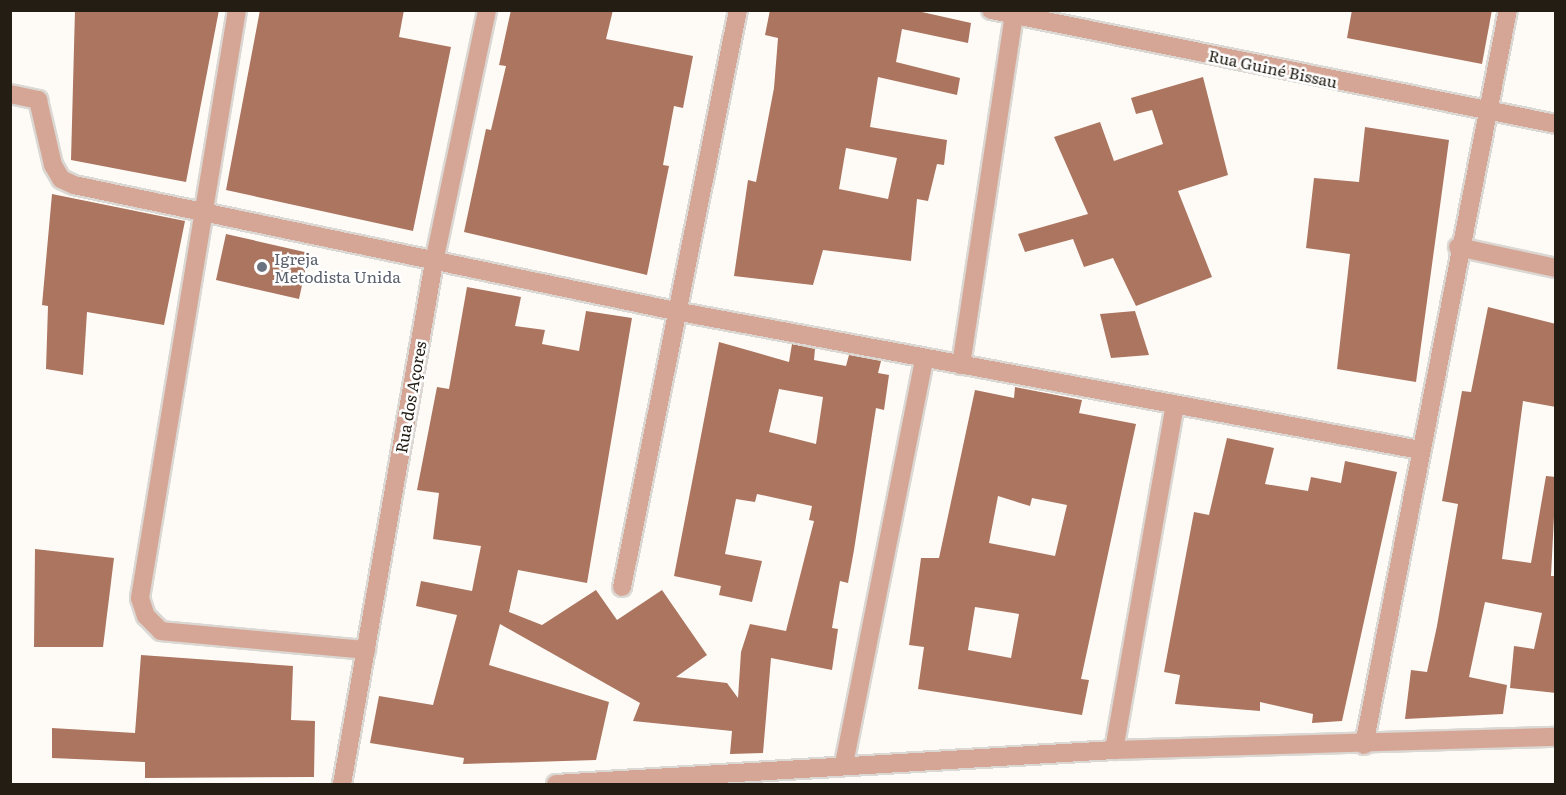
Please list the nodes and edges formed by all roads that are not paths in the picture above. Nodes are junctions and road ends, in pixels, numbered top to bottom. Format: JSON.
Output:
{"nodes":[{"id":1,"x":237,"y":10,"type":"edge"},
{"id":2,"x":486,"y":10,"type":"edge"},
{"id":3,"x":738,"y":10,"type":"edge"},
{"id":4,"x":991,"y":10,"type":"edge"},
{"id":5,"x":1508,"y":10,"type":"edge"},
{"id":6,"x":1014,"y":15,"type":"junction"},
{"id":7,"x":10,"y":94,"type":"edge"},
{"id":8,"x":1485,"y":111,"type":"junction"},
{"id":9,"x":1556,"y":124,"type":"edge"},
{"id":10,"x":201,"y":212,"type":"junction"},
{"id":11,"x":1458,"y":247,"type":"junction"},
{"id":12,"x":434,"y":261,"type":"junction"},
{"id":13,"x":1556,"y":268,"type":"edge"},
{"id":14,"x":675,"y":311,"type":"junction"},
{"id":15,"x":924,"y":359,"type":"junction"},
{"id":16,"x":961,"y":365,"type":"junction"},
{"id":17,"x":1174,"y":408,"type":"junction"},
{"id":18,"x":1420,"y":450,"type":"junction"},
{"id":19,"x":622,"y":587,"type":"dead end"},
{"id":20,"x":366,"y":650,"type":"junction"},
{"id":21,"x":1556,"y":737,"type":"edge"},
{"id":22,"x":1364,"y":745,"type":"junction"},
{"id":23,"x":1114,"y":750,"type":"junction"},
{"id":24,"x":844,"y":764,"type":"junction"},
{"id":25,"x":342,"y":784,"type":"edge"},
{"id":26,"x":556,"y":784,"type":"edge"}],
"edges":[{"from":1,"to":10,"type":"street"},
{"from":2,"to":12,"type":"street","name":"Rua dos Açores"},
{"from":3,"to":14,"type":"street"},
{"from":4,"to":6,"type":"street","name":"Rua Guiné Bissau"},
{"from":5,"to":8,"type":"street"},
{"from":6,"to":8,"type":"street","name":"Rua Guiné Bissau"},
{"from":6,"to":16,"type":"street"},
{"from":7,"to":10,"type":"street"},
{"from":8,"to":9,"type":"street","name":"Rua Guiné Bissau"},
{"from":8,"to":11,"type":"street"},
{"from":10,"to":12,"type":"street"},
{"from":10,"to":20,"type":"street"},
{"from":11,"to":13,"type":"street"},
{"from":11,"to":18,"type":"street"},
{"from":12,"to":14,"type":"street"},
{"from":12,"to":20,"type":"street","name":"Rua dos Açores"},
{"from":14,"to":15,"type":"street"},
{"from":14,"to":19,"type":"street"},
{"from":15,"to":16,"type":"street"},
{"from":15,"to":24,"type":"street"},
{"from":16,"to":17,"type":"street"},
{"from":17,"to":18,"type":"street"},
{"from":17,"to":23,"type":"street"},
{"from":18,"to":22,"type":"street"},
{"from":20,"to":25,"type":"street","name":"Rua dos Açores"},
{"from":21,"to":22,"type":"street"},
{"from":22,"to":23,"type":"street"},
{"from":23,"to":24,"type":"street"},
{"from":24,"to":26,"type":"street"}]}
